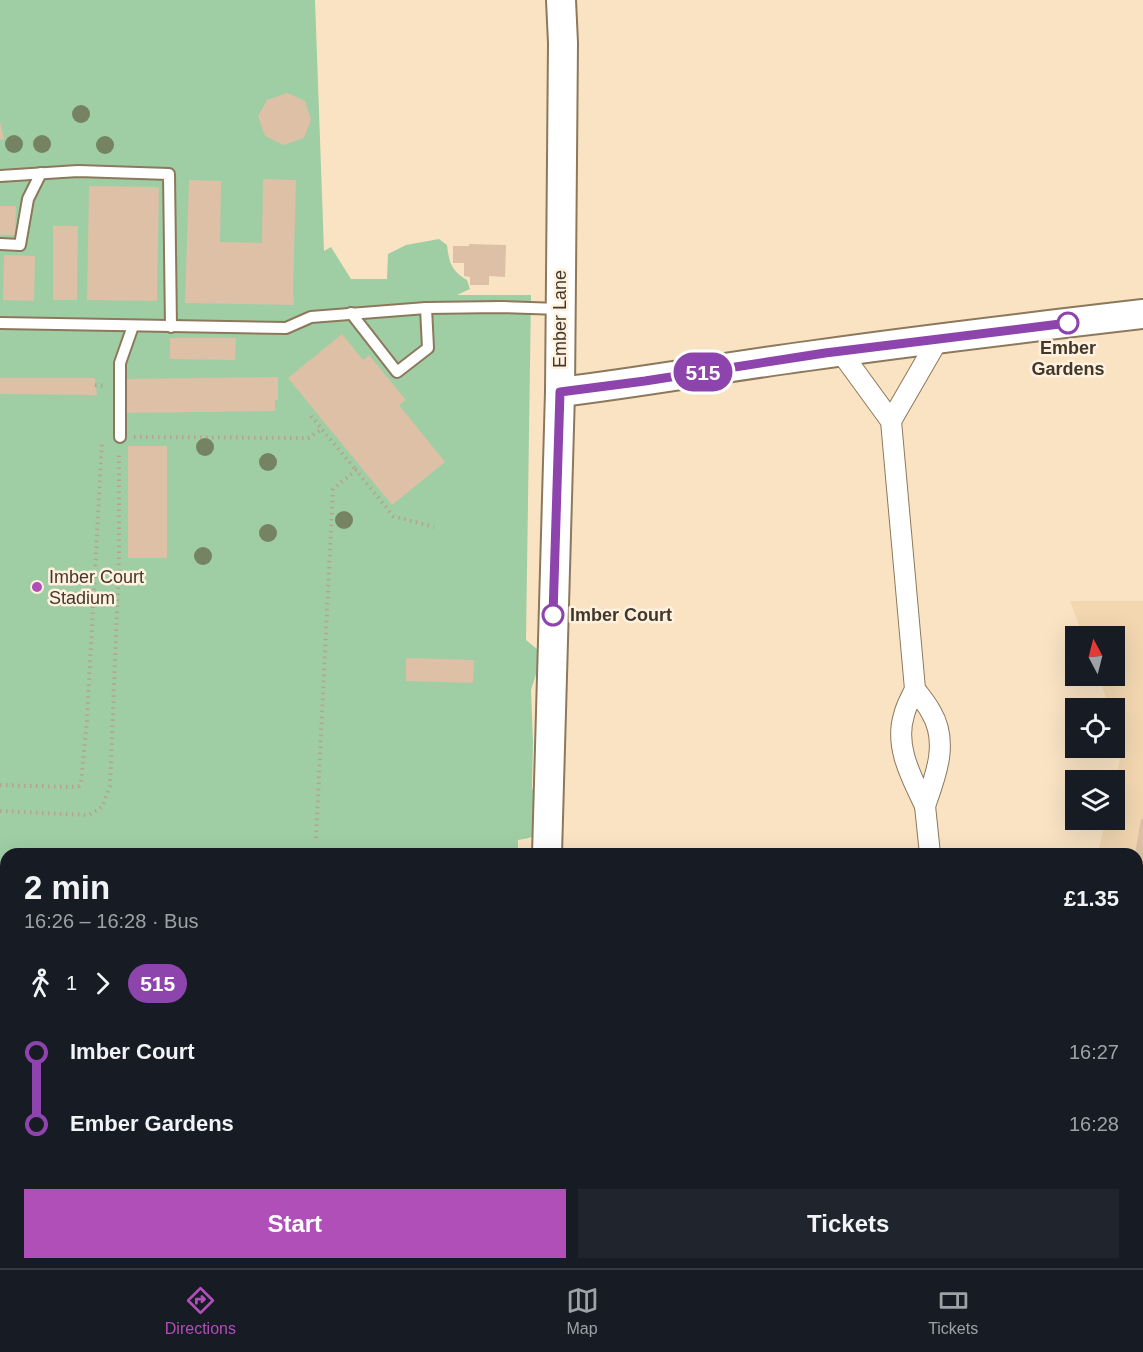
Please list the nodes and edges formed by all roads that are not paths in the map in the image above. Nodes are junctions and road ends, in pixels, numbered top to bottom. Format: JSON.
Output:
{"nodes":[{"id":1,"x":561,"y":0,"type":"edge"},
{"id":2,"x":41,"y":173,"type":"junction"},
{"id":3,"x":0,"y":176,"type":"edge"},
{"id":4,"x":0,"y":244,"type":"edge"},
{"id":5,"x":426,"y":308,"type":"junction"},
{"id":6,"x":560,"y":309,"type":"junction"},
{"id":7,"x":351,"y":313,"type":"junction"},
{"id":8,"x":1143,"y":314,"type":"edge"},
{"id":9,"x":0,"y":323,"type":"edge"},
{"id":10,"x":133,"y":326,"type":"junction"},
{"id":11,"x":171,"y":327,"type":"junction"},
{"id":12,"x":939,"y":338,"type":"junction"},
{"id":13,"x":840,"y":351,"type":"junction"},
{"id":14,"x":560,"y":392,"type":"junction"},
{"id":15,"x":891,"y":421,"type":"junction"},
{"id":16,"x":120,"y":437,"type":"road end"},
{"id":17,"x":915,"y":689,"type":"junction"},
{"id":18,"x":925,"y":806,"type":"junction"},
{"id":19,"x":547,"y":848,"type":"edge"},
{"id":20,"x":929,"y":848,"type":"edge"}],
"edges":[{"from":1,"to":6,"type":"main road","name":"Ember Lane"},
{"from":2,"to":3,"type":"lane"},
{"from":2,"to":4,"type":"lane"},
{"from":2,"to":11,"type":"lane"},
{"from":5,"to":6,"type":"lane"},
{"from":5,"to":7,"type":"lane"},
{"from":5,"to":7,"type":"lane"},
{"from":6,"to":14,"type":"main road","name":"Ember Lane"},
{"from":7,"to":11,"type":"lane"},
{"from":8,"to":12,"type":"main road"},
{"from":9,"to":10,"type":"lane"},
{"from":10,"to":11,"type":"lane"},
{"from":10,"to":16,"type":"lane"},
{"from":12,"to":13,"type":"main road"},
{"from":12,"to":15,"type":"street"},
{"from":13,"to":14,"type":"main road"},
{"from":13,"to":15,"type":"street"},
{"from":14,"to":19,"type":"main road","name":"Ember Lane"},
{"from":15,"to":17,"type":"street"},
{"from":17,"to":18,"type":"street"},
{"from":17,"to":18,"type":"street"},
{"from":18,"to":20,"type":"street"}]}
